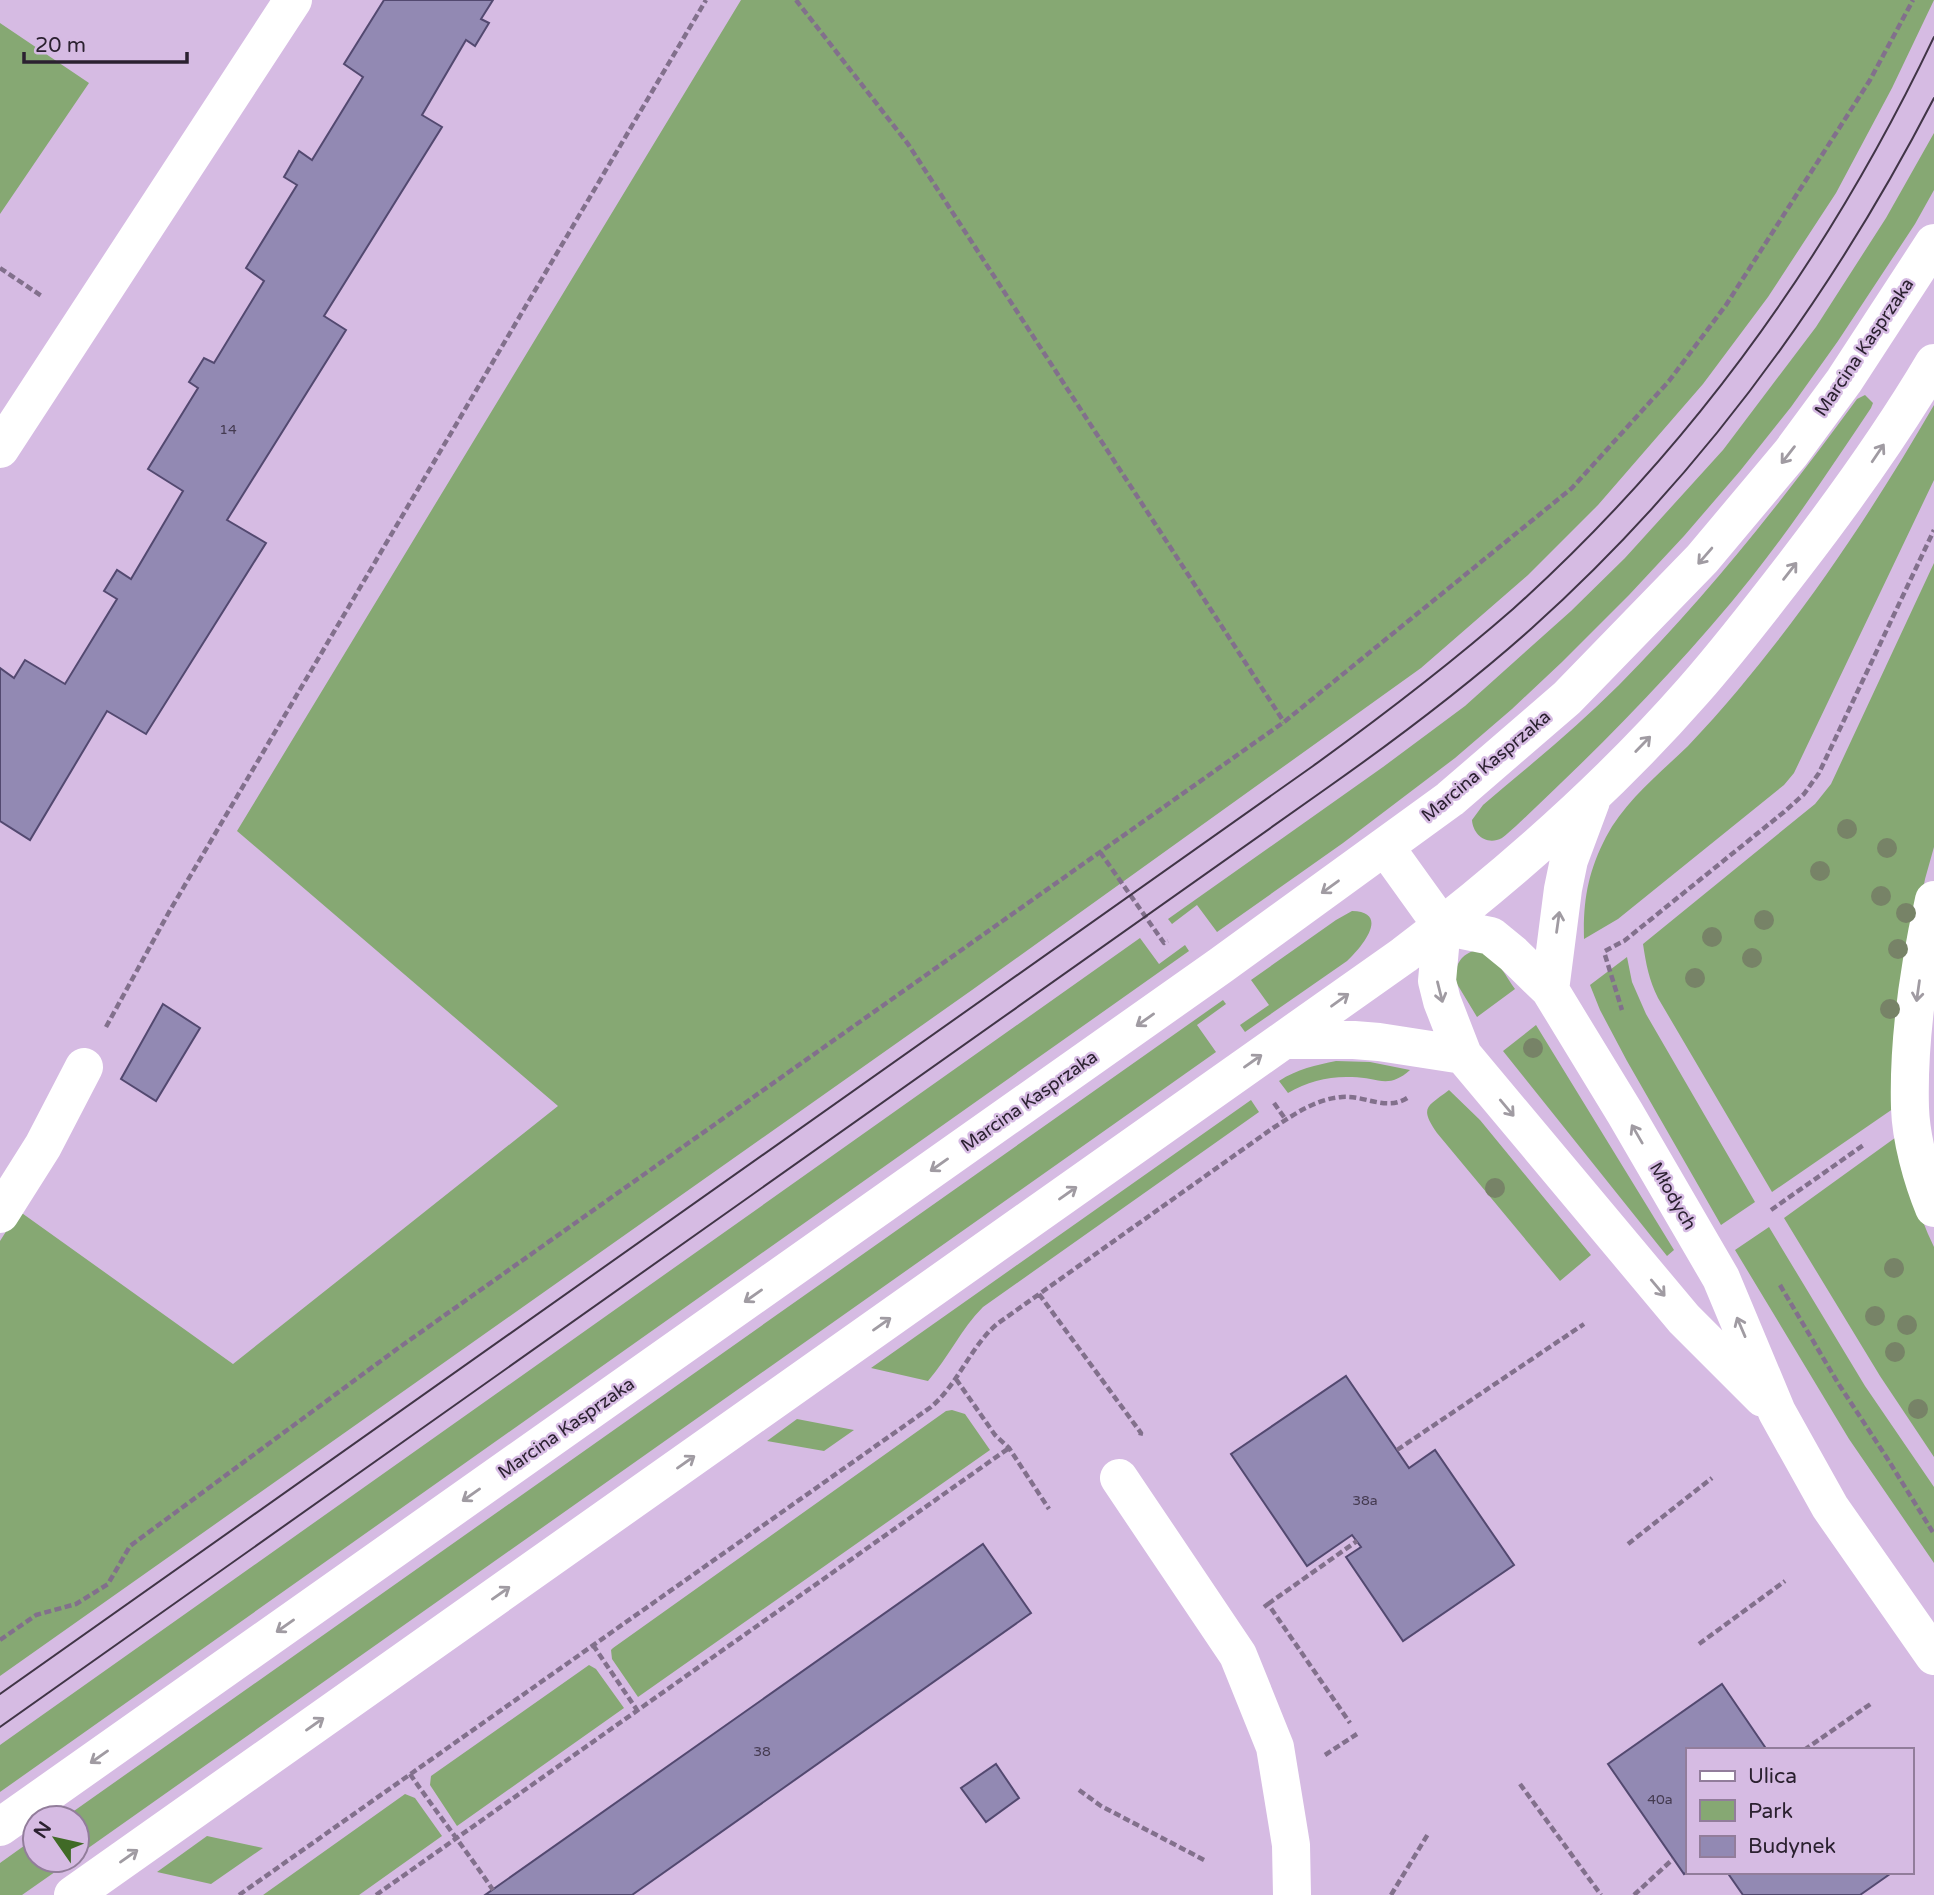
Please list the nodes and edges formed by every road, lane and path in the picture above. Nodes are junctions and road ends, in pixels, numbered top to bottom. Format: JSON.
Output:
{"nodes":[{"id":1,"x":293,"y":0,"type":"edge"},
{"id":2,"x":706,"y":0,"type":"edge"},
{"id":3,"x":796,"y":0,"type":"edge"},
{"id":4,"x":1913,"y":0,"type":"edge"},
{"id":5,"x":1934,"y":243,"type":"edge"},
{"id":6,"x":0,"y":268,"type":"edge"},
{"id":7,"x":25,"y":285,"type":"dead end"},
{"id":8,"x":1934,"y":363,"type":"edge"},
{"id":9,"x":0,"y":449,"type":"edge"},
{"id":10,"x":1934,"y":530,"type":"edge"},
{"id":11,"x":1284,"y":722,"type":"junction"},
{"id":12,"x":1594,"y":792,"type":"junction"},
{"id":13,"x":1385,"y":848,"type":"junction"},
{"id":14,"x":1100,"y":852,"type":"junction"},
{"id":15,"x":1934,"y":900,"type":"edge"},
{"id":16,"x":1442,"y":926,"type":"junction"},
{"id":17,"x":1172,"y":937,"type":"dead end"},
{"id":18,"x":1596,"y":956,"type":"dead end"},
{"id":19,"x":1550,"y":990,"type":"junction"},
{"id":20,"x":1284,"y":1040,"type":"junction"},
{"id":21,"x":1463,"y":1055,"type":"junction"},
{"id":22,"x":84,"y":1067,"type":"joint"},
{"id":23,"x":1414,"y":1092,"type":"dead end"},
{"id":24,"x":1858,"y":1149,"type":"dead end"},
{"id":25,"x":1934,"y":1208,"type":"edge"},
{"id":26,"x":1771,"y":1210,"type":"dead end"},
{"id":27,"x":0,"y":1214,"type":"edge"},
{"id":28,"x":1039,"y":1293,"type":"junction"},
{"id":29,"x":1584,"y":1324,"type":"dead end"},
{"id":30,"x":956,"y":1379,"type":"junction"},
{"id":31,"x":1777,"y":1412,"type":"junction"},
{"id":32,"x":1009,"y":1448,"type":"junction"},
{"id":33,"x":1397,"y":1450,"type":"dead end"},
{"id":34,"x":1119,"y":1478,"type":"joint"},
{"id":35,"x":1712,"y":1478,"type":"dead end"},
{"id":36,"x":1049,"y":1509,"type":"dead end"},
{"id":37,"x":1357,"y":1541,"type":"dead end"},
{"id":38,"x":1628,"y":1544,"type":"dead end"},
{"id":39,"x":1785,"y":1581,"type":"dead end"},
{"id":40,"x":1268,"y":1604,"type":"dead end"},
{"id":41,"x":0,"y":1640,"type":"edge"},
{"id":42,"x":1699,"y":1644,"type":"dead end"},
{"id":43,"x":593,"y":1645,"type":"junction"},
{"id":44,"x":1934,"y":1656,"type":"edge"},
{"id":45,"x":1872,"y":1703,"type":"dead end"},
{"id":46,"x":637,"y":1710,"type":"junction"},
{"id":47,"x":1807,"y":1748,"type":"edge"},
{"id":48,"x":410,"y":1774,"type":"junction"},
{"id":49,"x":1520,"y":1784,"type":"dead end"},
{"id":50,"x":1079,"y":1790,"type":"dead end"},
{"id":51,"x":0,"y":1827,"type":"edge"},
{"id":52,"x":1428,"y":1834,"type":"dead end"},
{"id":53,"x":456,"y":1838,"type":"junction"},
{"id":54,"x":1673,"y":1859,"type":"dead end"},
{"id":55,"x":1206,"y":1861,"type":"dead end"},
{"id":56,"x":493,"y":1890,"type":"dead end"},
{"id":57,"x":73,"y":1895,"type":"edge"},
{"id":58,"x":239,"y":1895,"type":"edge"},
{"id":59,"x":376,"y":1895,"type":"edge"},
{"id":60,"x":1292,"y":1895,"type":"edge"},
{"id":61,"x":1391,"y":1895,"type":"edge"},
{"id":62,"x":1601,"y":1895,"type":"edge"},
{"id":63,"x":1634,"y":1895,"type":"edge"}],
"edges":[{"from":1,"to":9,"type":"street"},
{"from":2,"to":22,"type":"path"},
{"from":3,"to":11,"type":"path"},
{"from":4,"to":11,"type":"path"},
{"from":5,"to":13,"type":"street","name":"Marcina Kasprzaka","one_way":true},
{"from":6,"to":7,"type":"path"},
{"from":12,"to":8,"type":"street","one_way":true},
{"from":10,"to":18,"type":"path"},
{"from":11,"to":14,"type":"path"},
{"from":12,"to":16,"type":"street"},
{"from":19,"to":12,"type":"street","one_way":true},
{"from":13,"to":16,"type":"street"},
{"from":13,"to":51,"type":"street","name":"Marcina Kasprzaka","one_way":true},
{"from":14,"to":17,"type":"path"},
{"from":14,"to":41,"type":"path"},
{"from":15,"to":25,"type":"street","one_way":true},
{"from":16,"to":19,"type":"street","name":"Młodych"},
{"from":20,"to":16,"type":"street","one_way":true},
{"from":16,"to":21,"type":"street","name":"Młodych","one_way":true},
{"from":31,"to":19,"type":"street","name":"Młodych","one_way":true},
{"from":20,"to":21,"type":"street"},
{"from":57,"to":20,"type":"street","one_way":true},
{"from":21,"to":31,"type":"street","name":"Młodych","one_way":true},
{"from":22,"to":27,"type":"street"},
{"from":23,"to":28,"type":"path"},
{"from":24,"to":26,"type":"path"},
{"from":28,"to":30,"type":"path"},
{"from":28,"to":34,"type":"path"},
{"from":29,"to":33,"type":"path"},
{"from":30,"to":32,"type":"path"},
{"from":30,"to":43,"type":"path"},
{"from":31,"to":44,"type":"street","name":"Młodych"},
{"from":32,"to":36,"type":"path"},
{"from":32,"to":46,"type":"path"},
{"from":34,"to":60,"type":"street"},
{"from":35,"to":38,"type":"path"},
{"from":37,"to":40,"type":"path"},
{"from":39,"to":42,"type":"path"},
{"from":43,"to":46,"type":"path"},
{"from":43,"to":48,"type":"path"},
{"from":45,"to":47,"type":"path"},
{"from":46,"to":53,"type":"path"},
{"from":48,"to":53,"type":"path"},
{"from":48,"to":58,"type":"path"},
{"from":49,"to":62,"type":"path"},
{"from":50,"to":55,"type":"path"},
{"from":52,"to":61,"type":"path"},
{"from":53,"to":56,"type":"path"},
{"from":53,"to":59,"type":"path"},
{"from":54,"to":63,"type":"path"}]}
